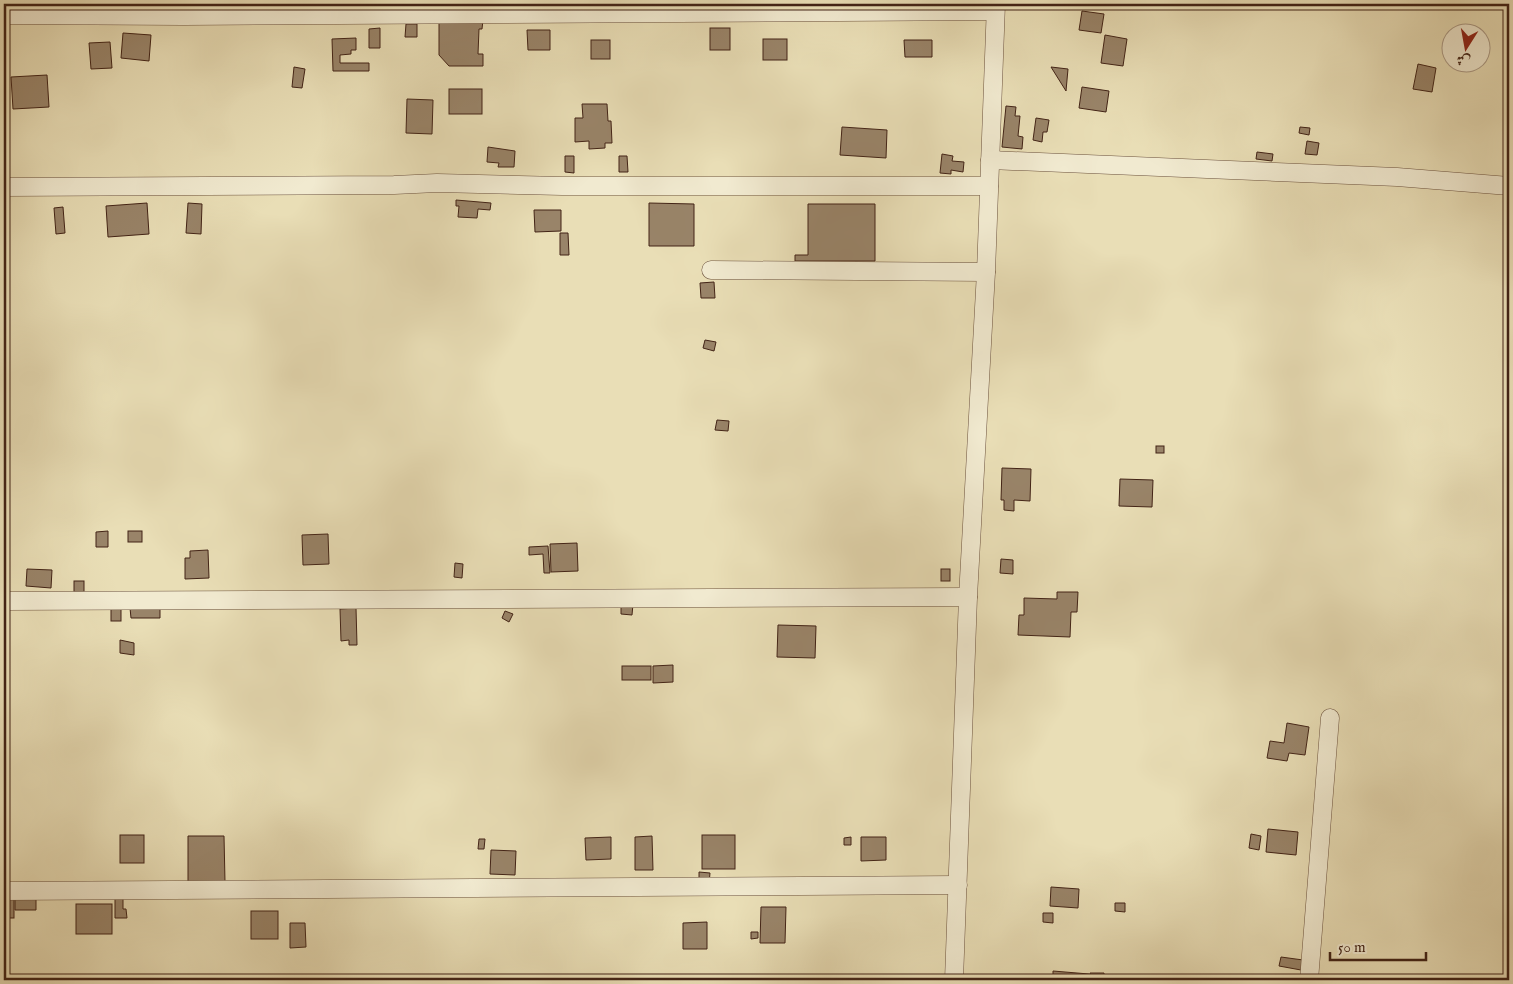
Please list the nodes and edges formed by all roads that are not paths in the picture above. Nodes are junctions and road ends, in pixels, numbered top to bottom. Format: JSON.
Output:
{"nodes":[{"id":1,"x":996,"y":8,"type":"edge"},
{"id":2,"x":330,"y":10,"type":"edge"},
{"id":3,"x":4,"y":15,"type":"edge"},
{"id":4,"x":990,"y":160,"type":"junction"},
{"id":5,"x":989,"y":186,"type":"junction"},
{"id":6,"x":1509,"y":186,"type":"edge"},
{"id":7,"x":4,"y":187,"type":"edge"},
{"id":8,"x":711,"y":270,"type":"dead end"},
{"id":9,"x":986,"y":272,"type":"junction"},
{"id":10,"x":968,"y":597,"type":"junction"},
{"id":11,"x":4,"y":601,"type":"edge"},
{"id":12,"x":1330,"y":718,"type":"dead end"},
{"id":13,"x":958,"y":885,"type":"junction"},
{"id":14,"x":4,"y":891,"type":"edge"},
{"id":15,"x":954,"y":980,"type":"edge"},
{"id":16,"x":1309,"y":980,"type":"edge"}],
"edges":[{"from":1,"to":2,"type":"street"},
{"from":1,"to":4,"type":"street"},
{"from":2,"to":3,"type":"street"},
{"from":4,"to":5,"type":"street"},
{"from":4,"to":6,"type":"street"},
{"from":5,"to":7,"type":"street"},
{"from":5,"to":9,"type":"street"},
{"from":8,"to":9,"type":"street"},
{"from":9,"to":10,"type":"street"},
{"from":10,"to":11,"type":"street"},
{"from":10,"to":13,"type":"street"},
{"from":12,"to":16,"type":"street"},
{"from":13,"to":14,"type":"street"},
{"from":13,"to":15,"type":"street"}]}
